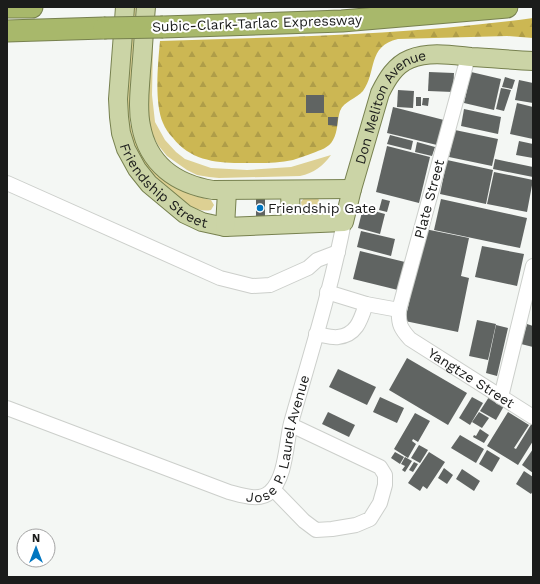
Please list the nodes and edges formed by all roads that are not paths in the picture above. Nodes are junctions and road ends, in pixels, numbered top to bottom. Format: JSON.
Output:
{"nodes":[{"id":1,"x":7,"y":7,"type":"edge"},
{"id":2,"x":32,"y":7,"type":"edge"},
{"id":3,"x":125,"y":7,"type":"edge"},
{"id":4,"x":146,"y":7,"type":"edge"},
{"id":5,"x":507,"y":7,"type":"edge"},
{"id":6,"x":7,"y":30,"type":"edge"},
{"id":7,"x":468,"y":57,"type":"junction"},
{"id":8,"x":533,"y":61,"type":"edge"},
{"id":9,"x":7,"y":183,"type":"edge"},
{"id":10,"x":352,"y":189,"type":"junction"},
{"id":11,"x":290,"y":190,"type":"junction"},
{"id":12,"x":227,"y":191,"type":"junction"},
{"id":13,"x":344,"y":222,"type":"junction"},
{"id":14,"x":291,"y":224,"type":"junction"},
{"id":15,"x":225,"y":226,"type":"junction"},
{"id":16,"x":338,"y":252,"type":"junction"},
{"id":17,"x":533,"y":266,"type":"edge"},
{"id":18,"x":327,"y":292,"type":"junction"},
{"id":19,"x":366,"y":304,"type":"junction"},
{"id":20,"x":399,"y":310,"type":"junction"},
{"id":21,"x":316,"y":334,"type":"junction"},
{"id":22,"x":410,"y":339,"type":"joint"},
{"id":23,"x":501,"y":397,"type":"junction"},
{"id":24,"x":7,"y":408,"type":"edge"},
{"id":25,"x":533,"y":417,"type":"edge"},
{"id":26,"x":291,"y":425,"type":"junction"},
{"id":27,"x":273,"y":489,"type":"junction"}],
"edges":[{"from":1,"to":2,"type":"highway"},
{"from":3,"to":15,"type":"main road","name":"Friendship Street"},
{"from":4,"to":12,"type":"main road","name":"Friendship Street"},
{"from":5,"to":6,"type":"highway","name":"Subic-Clark-Tarlac Expressway","bridge":true},
{"from":7,"to":8,"type":"main road","name":"Don Meliton Avenue"},
{"from":7,"to":10,"type":"main road","name":"Don Meliton Avenue"},
{"from":7,"to":20,"type":"street","name":"Plate Street"},
{"from":9,"to":16,"type":"street"},
{"from":10,"to":11,"type":"main road","name":"Friendship Street"},
{"from":10,"to":13,"type":"main road","name":"Don Meliton Avenue"},
{"from":11,"to":12,"type":"main road","name":"Friendship Street"},
{"from":11,"to":14,"type":"main road"},
{"from":12,"to":15,"type":"main road"},
{"from":13,"to":14,"type":"main road","name":"Friendship Street"},
{"from":13,"to":16,"type":"street","name":"Jose P. Laurel Avenue"},
{"from":14,"to":15,"type":"main road","name":"Friendship Street"},
{"from":16,"to":18,"type":"street","name":"Jose P. Laurel Avenue"},
{"from":17,"to":23,"type":"street"},
{"from":18,"to":19,"type":"street"},
{"from":18,"to":21,"type":"street","name":"Jose P. Laurel Avenue"},
{"from":19,"to":20,"type":"street"},
{"from":19,"to":21,"type":"street"},
{"from":20,"to":22,"type":"street","name":"Plate Street"},
{"from":21,"to":26,"type":"street","name":"Jose P. Laurel Avenue"},
{"from":22,"to":23,"type":"street","name":"Yangtze Street"},
{"from":23,"to":25,"type":"street","name":"Yangtze Street"},
{"from":24,"to":27,"type":"street","name":"Jose P. Laurel Avenue"},
{"from":26,"to":27,"type":"street","name":"Jose P. Laurel Avenue"},
{"from":26,"to":27,"type":"street"}]}
